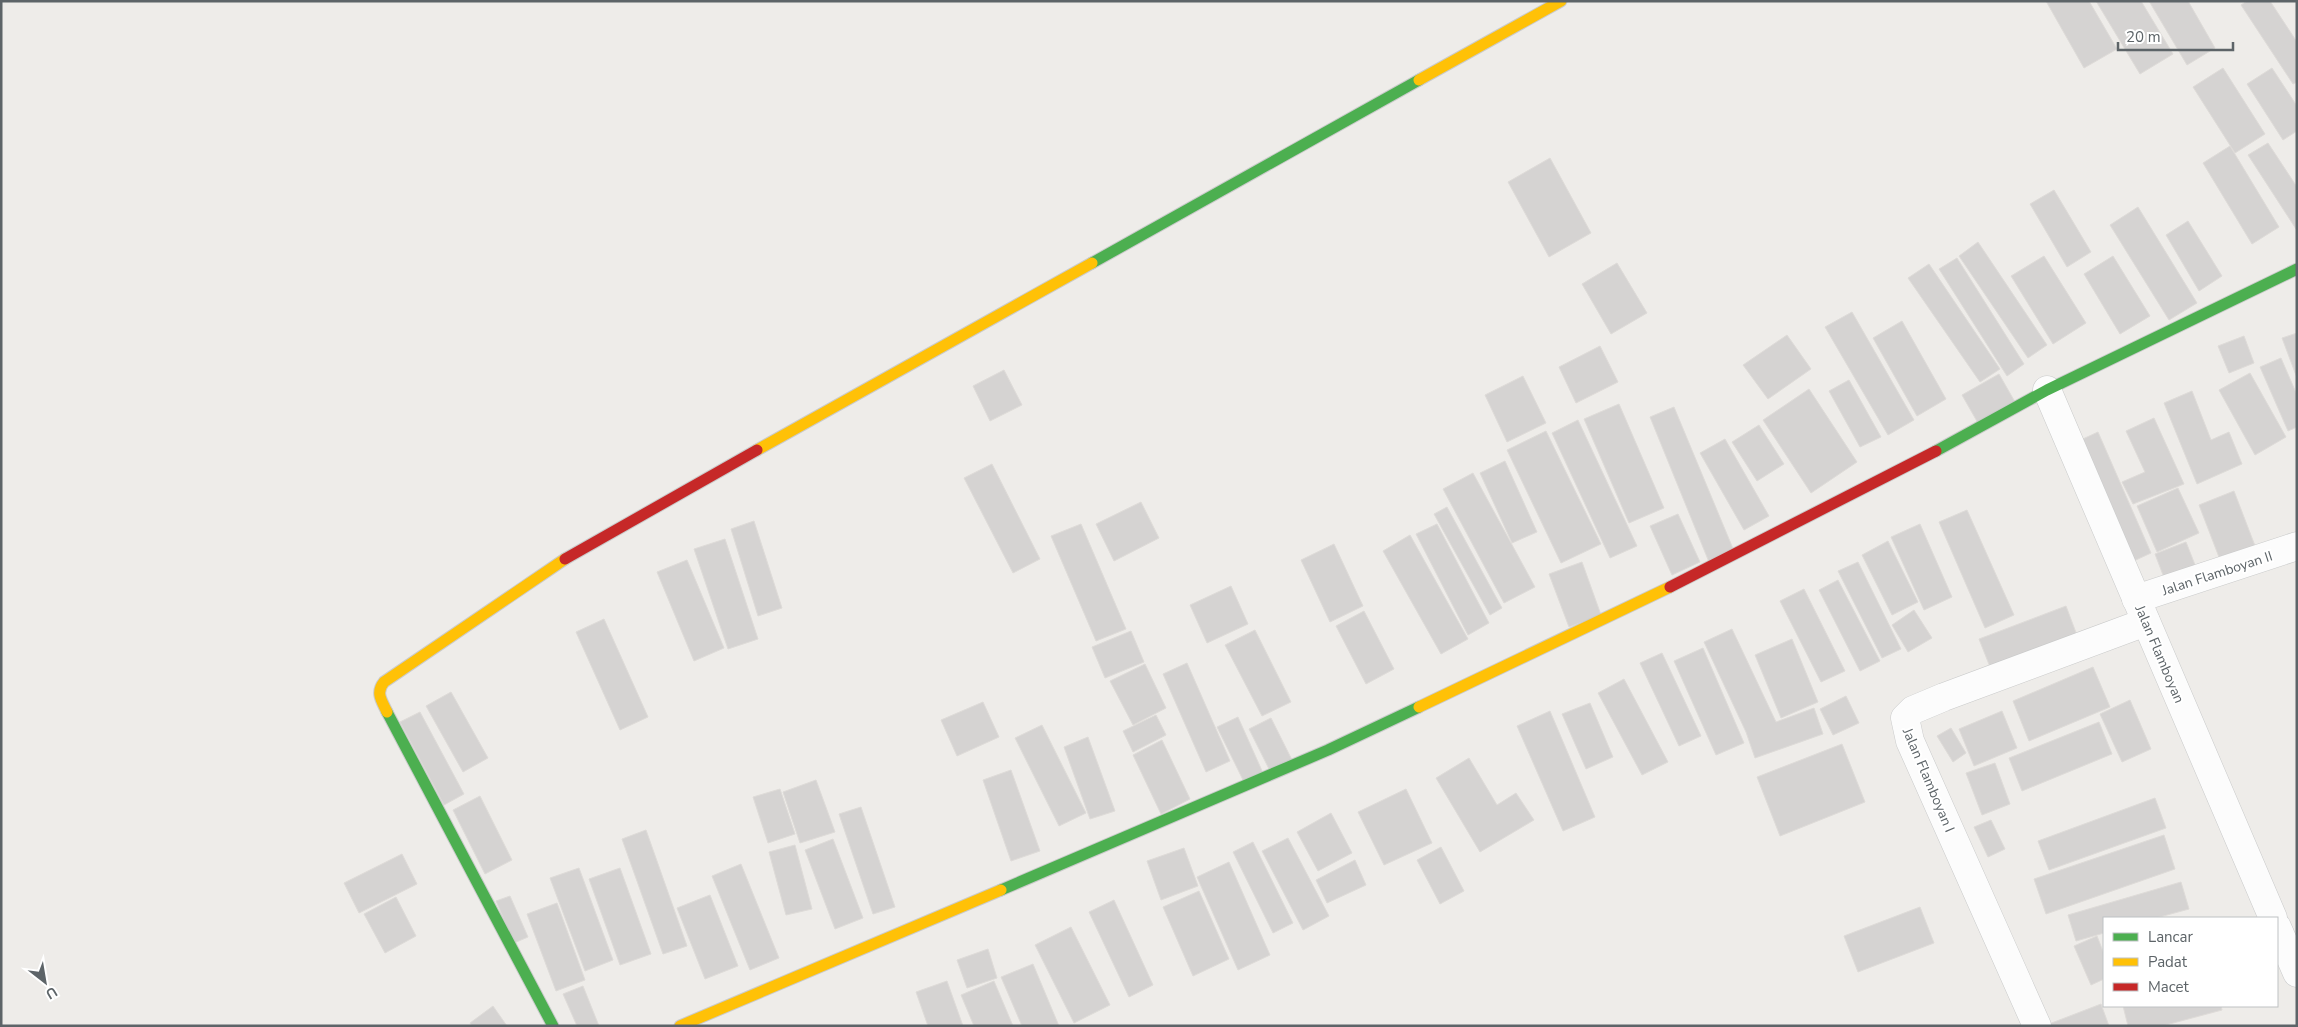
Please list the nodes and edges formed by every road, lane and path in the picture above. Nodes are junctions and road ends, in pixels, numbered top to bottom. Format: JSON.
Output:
{"nodes":[{"id":1,"x":1561,"y":1,"type":"edge"},
{"id":2,"x":2297,"y":269,"type":"edge"},
{"id":3,"x":2047,"y":390,"type":"junction"},
{"id":4,"x":2297,"y":546,"type":"edge"},
{"id":5,"x":2141,"y":611,"type":"junction"},
{"id":6,"x":2273,"y":917,"type":"edge"},
{"id":7,"x":2278,"y":929,"type":"edge"},
{"id":8,"x":2297,"y":974,"type":"edge"},
{"id":9,"x":553,"y":1026,"type":"edge"},
{"id":10,"x":680,"y":1026,"type":"edge"},
{"id":11,"x":2037,"y":1026,"type":"edge"}],
"edges":[{"from":1,"to":9,"type":"street"},
{"from":2,"to":3,"type":"street"},
{"from":3,"to":5,"type":"street","name":"Jalan Flamboyan"},
{"from":3,"to":10,"type":"street"},
{"from":4,"to":5,"type":"street","name":"Jalan Flamboyan II"},
{"from":5,"to":6,"type":"street","name":"Jalan Flamboyan"},
{"from":5,"to":11,"type":"street","name":"Jalan Flamboyan I"},
{"from":7,"to":8,"type":"street"}]}
